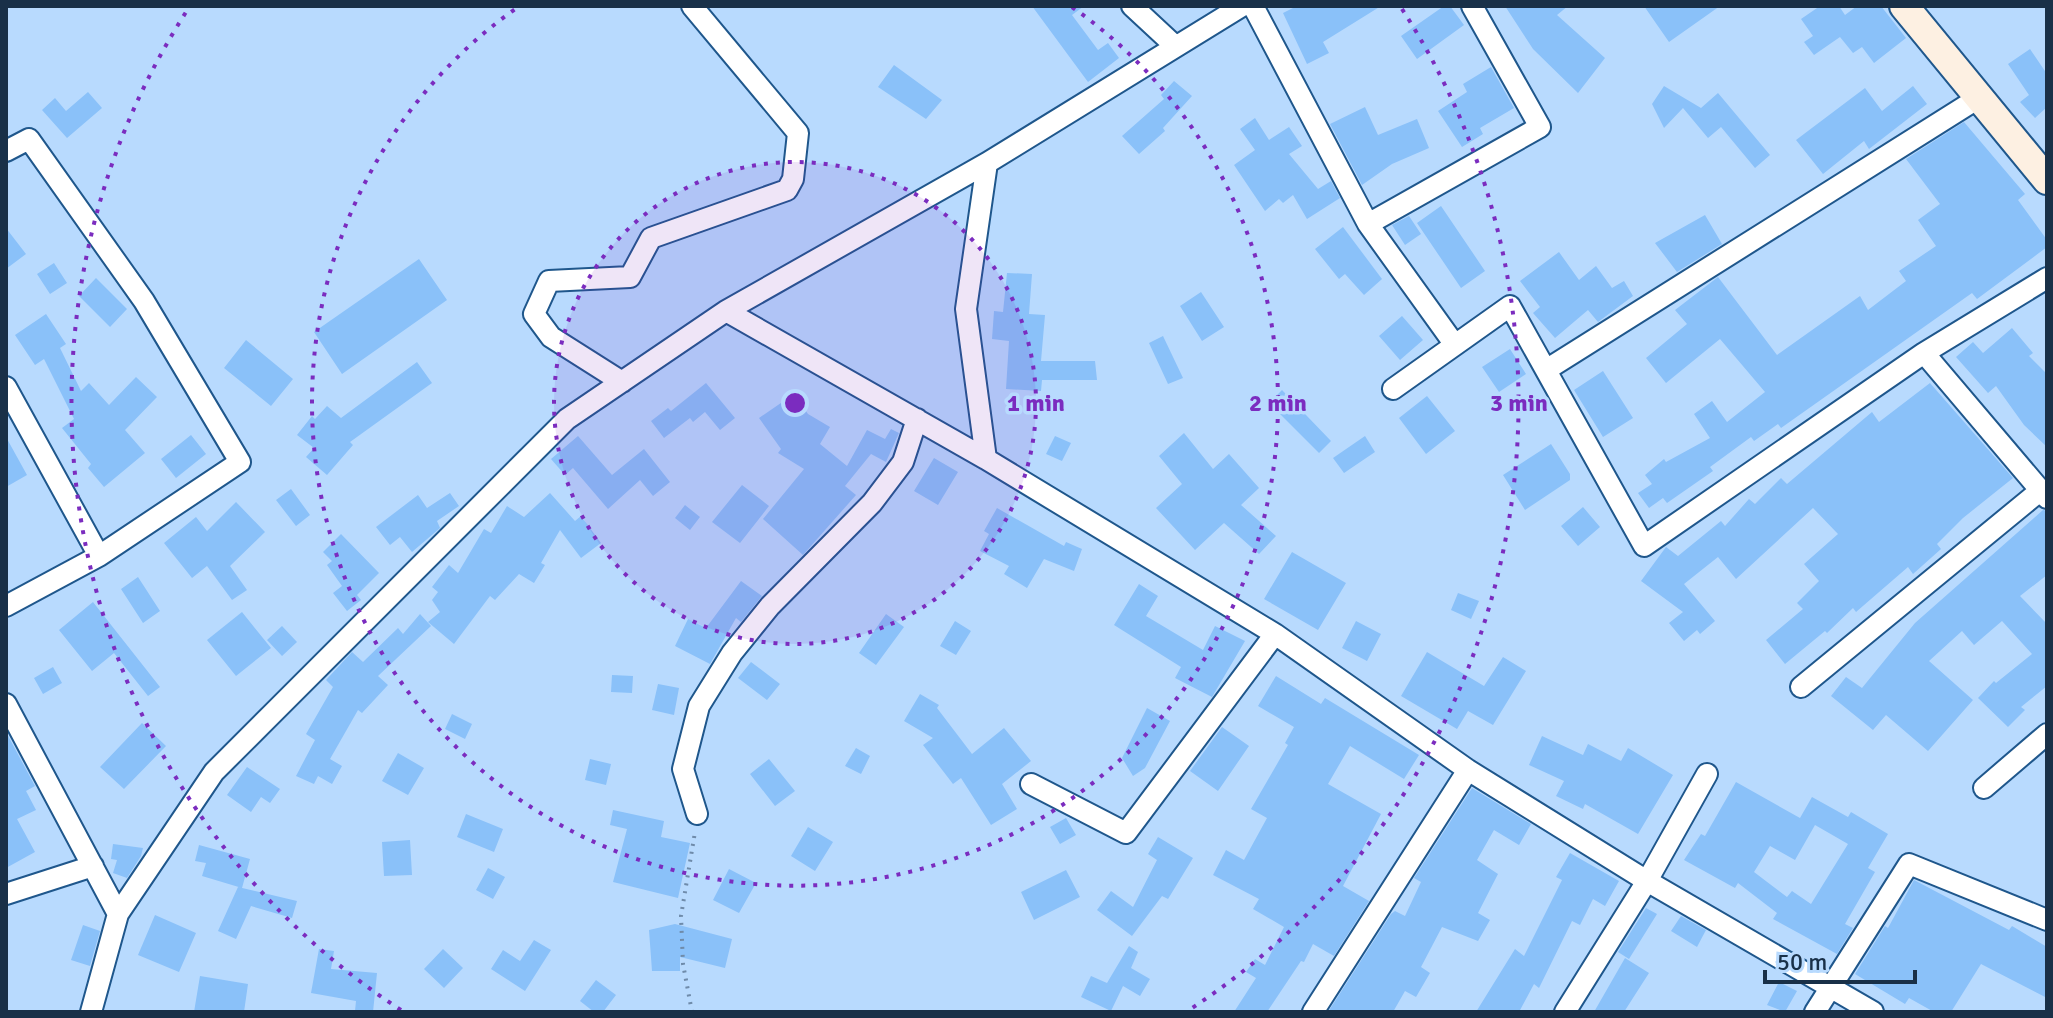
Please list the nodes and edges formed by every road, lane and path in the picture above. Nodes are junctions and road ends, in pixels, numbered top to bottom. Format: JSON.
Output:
{"nodes":[{"id":1,"x":692,"y":6,"type":"edge"},
{"id":2,"x":1132,"y":6,"type":"edge"},
{"id":3,"x":1242,"y":6,"type":"edge"},
{"id":4,"x":1253,"y":6,"type":"edge"},
{"id":5,"x":1472,"y":6,"type":"edge"},
{"id":6,"x":1904,"y":6,"type":"edge"},
{"id":7,"x":1174,"y":45,"type":"junction"},
{"id":8,"x":1980,"y":97,"type":"junction"},
{"id":9,"x":6,"y":151,"type":"edge"},
{"id":10,"x":987,"y":163,"type":"junction"},
{"id":11,"x":2047,"y":180,"type":"edge"},
{"id":12,"x":1368,"y":224,"type":"junction"},
{"id":13,"x":2047,"y":278,"type":"edge"},
{"id":14,"x":726,"y":311,"type":"junction"},
{"id":15,"x":1455,"y":345,"type":"junction"},
{"id":16,"x":1924,"y":353,"type":"junction"},
{"id":17,"x":1546,"y":370,"type":"junction"},
{"id":18,"x":622,"y":382,"type":"junction"},
{"id":19,"x":6,"y":387,"type":"edge"},
{"id":20,"x":1393,"y":389,"type":"dead end"},
{"id":21,"x":917,"y":419,"type":"junction"},
{"id":22,"x":986,"y":459,"type":"junction"},
{"id":23,"x":2044,"y":494,"type":"edge"},
{"id":24,"x":99,"y":556,"type":"junction"},
{"id":25,"x":6,"y":606,"type":"edge"},
{"id":26,"x":1275,"y":634,"type":"junction"},
{"id":27,"x":1801,"y":687,"type":"dead end"},
{"id":28,"x":7,"y":708,"type":"edge"},
{"id":29,"x":2047,"y":734,"type":"edge"},
{"id":30,"x":1468,"y":770,"type":"junction"},
{"id":31,"x":1707,"y":774,"type":"dead end"},
{"id":32,"x":1031,"y":784,"type":"dead end"},
{"id":33,"x":1984,"y":788,"type":"dead end"},
{"id":34,"x":697,"y":814,"type":"joint"},
{"id":35,"x":93,"y":866,"type":"junction"},
{"id":36,"x":1647,"y":881,"type":"junction"},
{"id":37,"x":6,"y":894,"type":"edge"},
{"id":38,"x":118,"y":914,"type":"junction"},
{"id":39,"x":2047,"y":920,"type":"edge"},
{"id":40,"x":1831,"y":986,"type":"junction"},
{"id":41,"x":91,"y":1012,"type":"edge"},
{"id":42,"x":692,"y":1012,"type":"edge"},
{"id":43,"x":1313,"y":1012,"type":"edge"},
{"id":44,"x":1565,"y":1012,"type":"edge"},
{"id":45,"x":1815,"y":1012,"type":"edge"},
{"id":46,"x":1873,"y":1012,"type":"edge"}],
"edges":[{"from":1,"to":18,"type":"street"},
{"from":2,"to":7,"type":"street"},
{"from":3,"to":7,"type":"street"},
{"from":4,"to":12,"type":"street"},
{"from":5,"to":12,"type":"street"},
{"from":6,"to":8,"type":"street"},
{"from":7,"to":10,"type":"street"},
{"from":8,"to":11,"type":"street"},
{"from":8,"to":17,"type":"street"},
{"from":9,"to":24,"type":"street"},
{"from":10,"to":14,"type":"street"},
{"from":10,"to":22,"type":"street"},
{"from":12,"to":15,"type":"street"},
{"from":13,"to":16,"type":"street"},
{"from":14,"to":18,"type":"street"},
{"from":14,"to":21,"type":"street"},
{"from":15,"to":17,"type":"street"},
{"from":15,"to":20,"type":"street"},
{"from":16,"to":17,"type":"street"},
{"from":16,"to":23,"type":"street"},
{"from":18,"to":38,"type":"street"},
{"from":19,"to":24,"type":"street"},
{"from":21,"to":22,"type":"street"},
{"from":21,"to":34,"type":"street"},
{"from":22,"to":26,"type":"street"},
{"from":23,"to":27,"type":"street"},
{"from":24,"to":25,"type":"street"},
{"from":26,"to":30,"type":"street"},
{"from":26,"to":32,"type":"street"},
{"from":28,"to":35,"type":"street"},
{"from":29,"to":33,"type":"street"},
{"from":30,"to":36,"type":"street"},
{"from":30,"to":43,"type":"street"},
{"from":31,"to":36,"type":"street"},
{"from":34,"to":42,"type":"path"},
{"from":35,"to":37,"type":"street"},
{"from":35,"to":38,"type":"street"},
{"from":36,"to":40,"type":"street"},
{"from":36,"to":44,"type":"street"},
{"from":38,"to":41,"type":"street"},
{"from":39,"to":40,"type":"street"},
{"from":40,"to":45,"type":"street"},
{"from":40,"to":46,"type":"street"}]}
